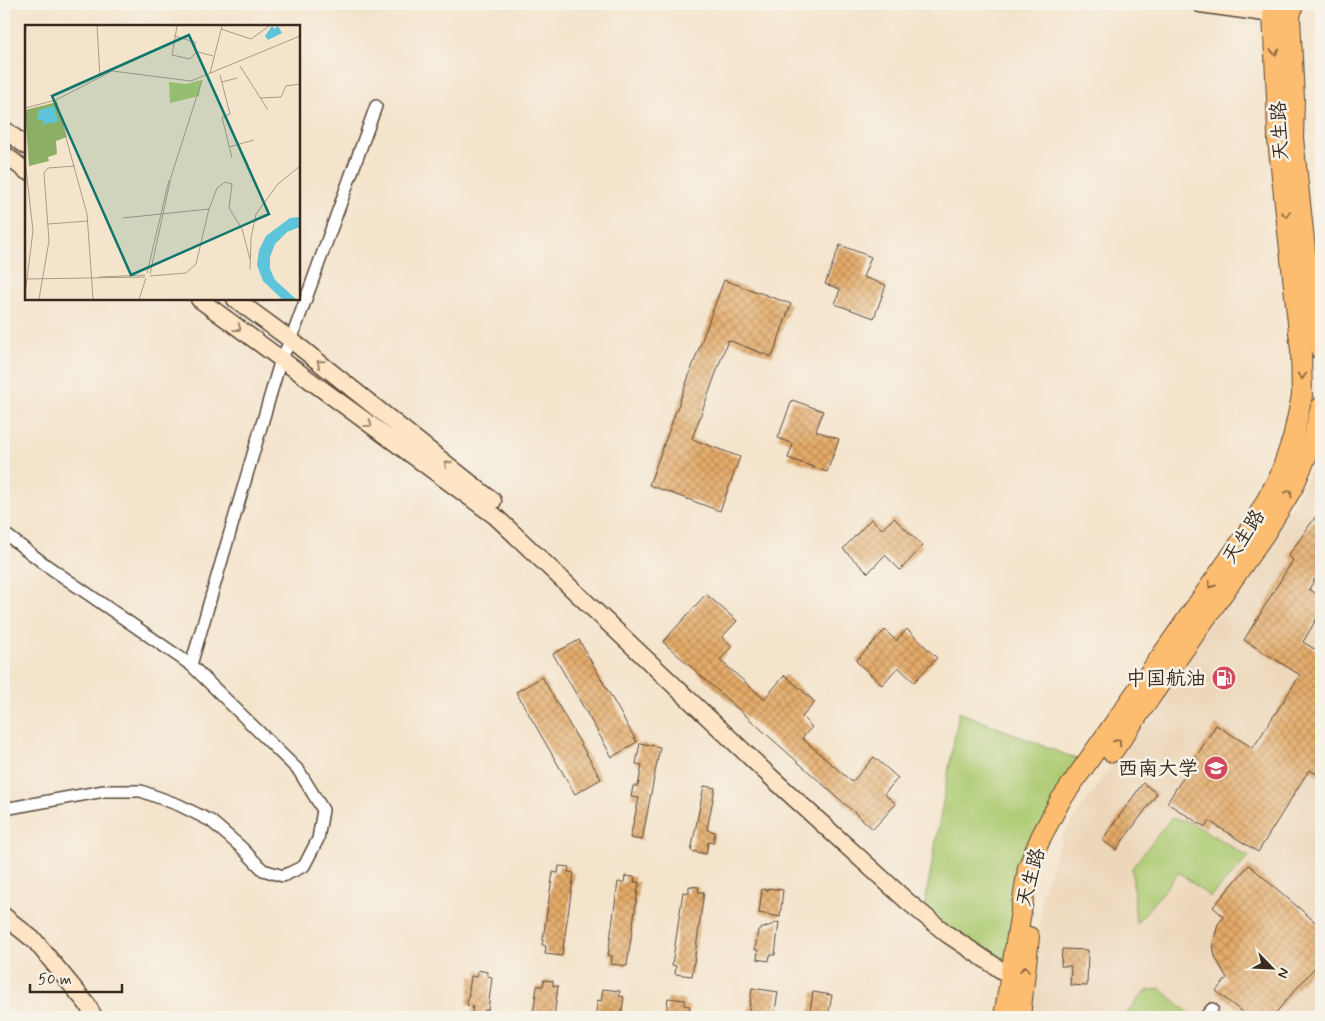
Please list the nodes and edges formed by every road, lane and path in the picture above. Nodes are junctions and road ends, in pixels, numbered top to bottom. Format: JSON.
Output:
{"nodes":[{"id":1,"x":1200,"y":4,"type":"edge"},
{"id":2,"x":1283,"y":10,"type":"edge"},
{"id":3,"x":376,"y":106,"type":"dead end"},
{"id":4,"x":4,"y":129,"type":"edge"},
{"id":5,"x":25,"y":145,"type":"edge"},
{"id":6,"x":4,"y":154,"type":"edge"},
{"id":7,"x":25,"y":170,"type":"edge"},
{"id":8,"x":200,"y":300,"type":"edge"},
{"id":9,"x":236,"y":300,"type":"edge"},
{"id":10,"x":291,"y":340,"type":"junction"},
{"id":11,"x":1321,"y":350,"type":"edge"},
{"id":12,"x":280,"y":359,"type":"junction"},
{"id":13,"x":1321,"y":407,"type":"edge"},
{"id":14,"x":4,"y":533,"type":"edge"},
{"id":15,"x":606,"y":620,"type":"junction"},
{"id":16,"x":191,"y":665,"type":"junction"},
{"id":17,"x":4,"y":810,"type":"edge"},
{"id":18,"x":4,"y":916,"type":"edge"},
{"id":19,"x":1010,"y":976,"type":"junction"},
{"id":20,"x":94,"y":1017,"type":"edge"},
{"id":21,"x":1004,"y":1017,"type":"edge"},
{"id":22,"x":1020,"y":1017,"type":"edge"}],
"edges":[{"from":1,"to":2,"type":"street"},
{"from":2,"to":11,"type":"highway","name":"天生路"},
{"from":2,"to":19,"type":"highway","name":"天生路","one_way":true},
{"from":3,"to":10,"type":"street"},
{"from":4,"to":5,"type":"street"},
{"from":6,"to":7,"type":"street"},
{"from":8,"to":12,"type":"street","one_way":true},
{"from":9,"to":10,"type":"street"},
{"from":10,"to":12,"type":"street"},
{"from":15,"to":10,"type":"street","one_way":true},
{"from":12,"to":15,"type":"street","one_way":true},
{"from":12,"to":16,"type":"street"},
{"from":22,"to":13,"type":"highway","name":"天生路","one_way":true},
{"from":14,"to":16,"type":"street"},
{"from":15,"to":19,"type":"street"},
{"from":16,"to":17,"type":"street"},
{"from":18,"to":20,"type":"street"},
{"from":19,"to":21,"type":"highway","name":"天生路"}]}
